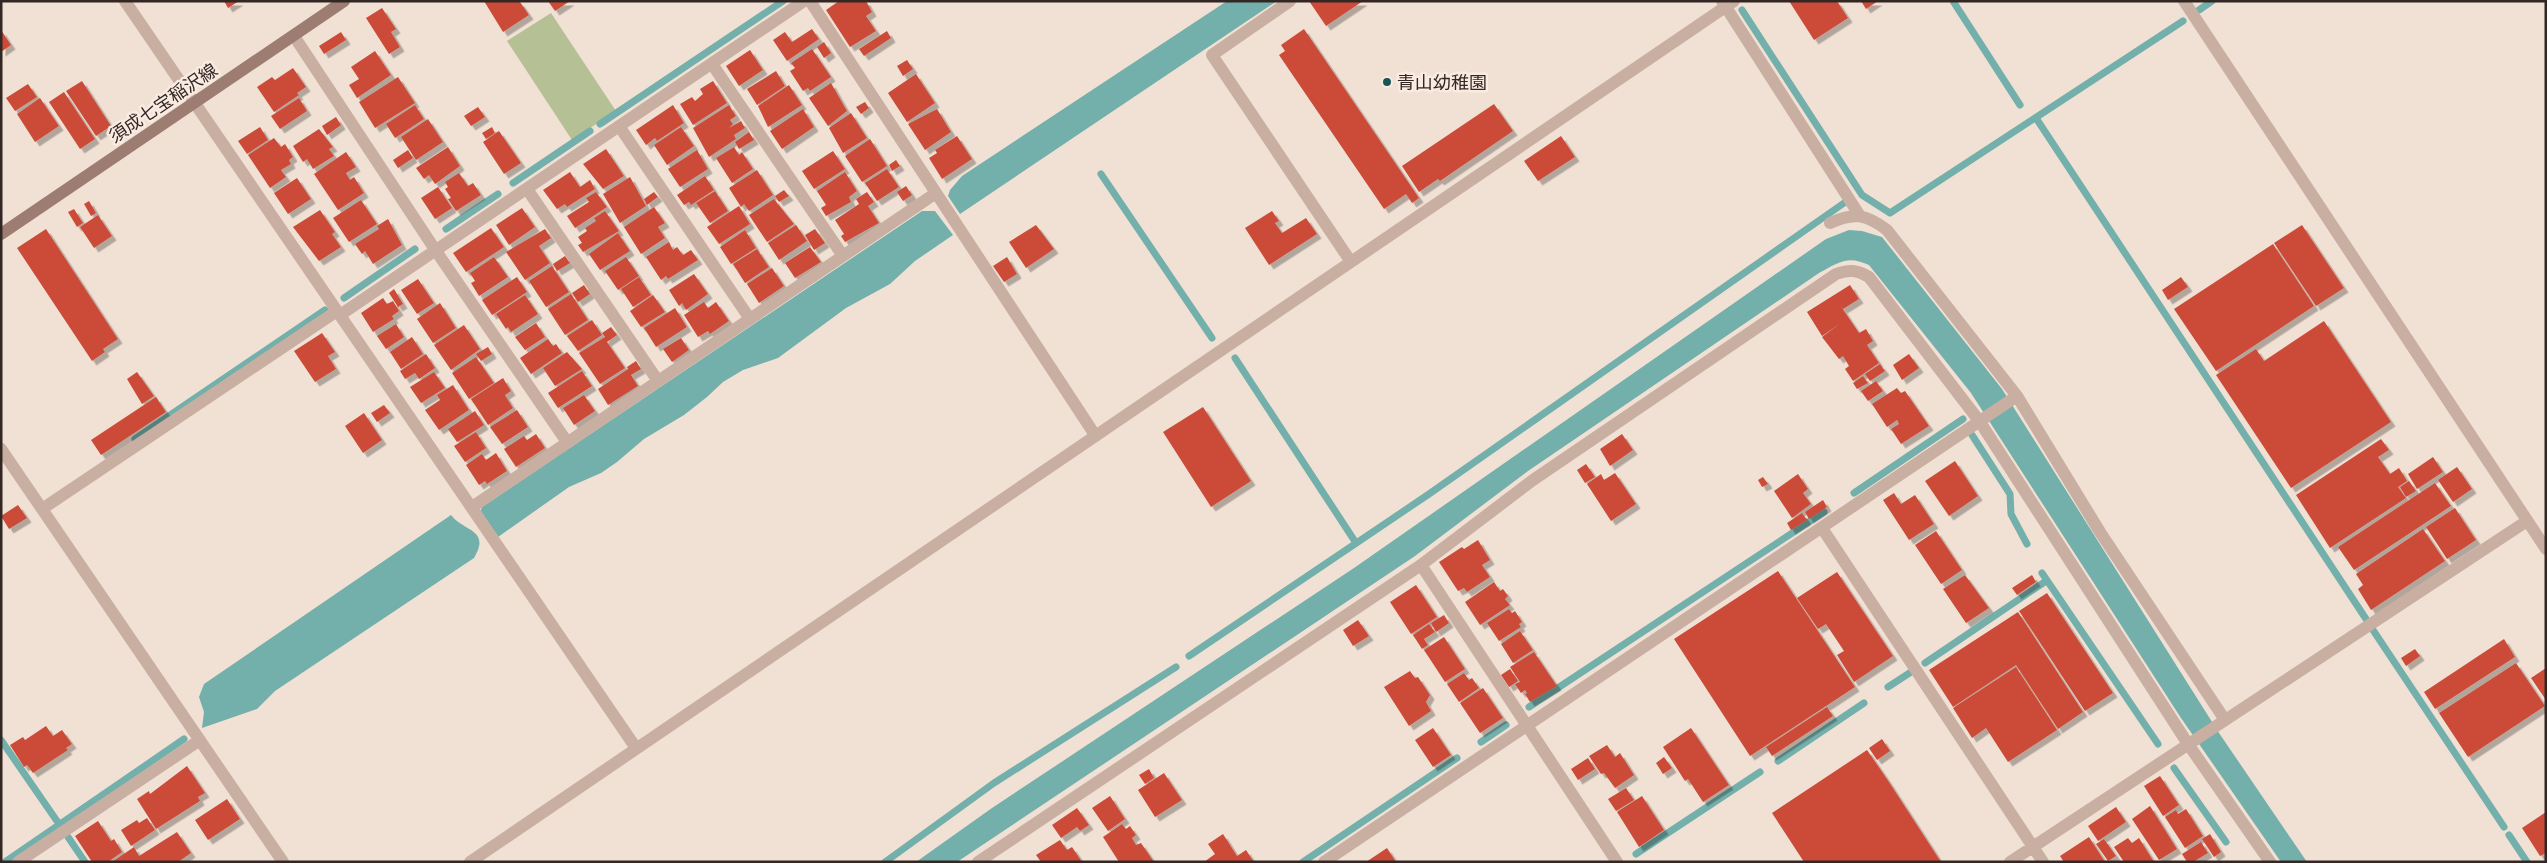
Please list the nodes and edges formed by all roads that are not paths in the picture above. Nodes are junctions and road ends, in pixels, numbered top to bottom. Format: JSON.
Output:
{"nodes":[{"id":1,"x":125,"y":1,"type":"edge"},
{"id":2,"x":344,"y":1,"type":"edge"},
{"id":3,"x":804,"y":1,"type":"edge"},
{"id":4,"x":810,"y":1,"type":"edge"},
{"id":5,"x":1290,"y":1,"type":"edge"},
{"id":6,"x":2184,"y":1,"type":"edge"},
{"id":7,"x":1727,"y":3,"type":"edge"},
{"id":8,"x":294,"y":36,"type":"junction"},
{"id":9,"x":712,"y":64,"type":"junction"},
{"id":10,"x":194,"y":103,"type":"junction"},
{"id":11,"x":619,"y":126,"type":"junction"},
{"id":12,"x":527,"y":189,"type":"junction"},
{"id":13,"x":936,"y":193,"type":"junction"},
{"id":14,"x":1860,"y":216,"type":"junction"},
{"id":15,"x":1830,"y":223,"type":"dead end"},
{"id":16,"x":1,"y":234,"type":"edge"},
{"id":17,"x":436,"y":250,"type":"junction"},
{"id":18,"x":843,"y":256,"type":"junction"},
{"id":19,"x":1351,"y":262,"type":"junction"},
{"id":20,"x":339,"y":313,"type":"junction"},
{"id":21,"x":750,"y":319,"type":"junction"},
{"id":22,"x":658,"y":381,"type":"junction"},
{"id":23,"x":2014,"y":399,"type":"junction"},
{"id":24,"x":1983,"y":420,"type":"junction"},
{"id":25,"x":1095,"y":435,"type":"junction"},
{"id":26,"x":568,"y":442,"type":"junction"},
{"id":27,"x":1,"y":449,"type":"edge"},
{"id":28,"x":472,"y":507,"type":"junction"},
{"id":29,"x":42,"y":509,"type":"junction"},
{"id":30,"x":2527,"y":521,"type":"junction"},
{"id":31,"x":1822,"y":528,"type":"junction"},
{"id":32,"x":2546,"y":549,"type":"edge"},
{"id":33,"x":1421,"y":564,"type":"junction"},
{"id":34,"x":2222,"y":722,"type":"junction"},
{"id":35,"x":1526,"y":726,"type":"junction"},
{"id":36,"x":200,"y":740,"type":"junction"},
{"id":37,"x":2191,"y":742,"type":"junction"},
{"id":38,"x":636,"y":748,"type":"junction"},
{"id":39,"x":2033,"y":846,"type":"junction"},
{"id":40,"x":18,"y":862,"type":"edge"},
{"id":41,"x":283,"y":862,"type":"edge"},
{"id":42,"x":470,"y":862,"type":"edge"},
{"id":43,"x":978,"y":862,"type":"edge"},
{"id":44,"x":1324,"y":862,"type":"edge"},
{"id":45,"x":1617,"y":862,"type":"edge"},
{"id":46,"x":2010,"y":862,"type":"edge"},
{"id":47,"x":2043,"y":862,"type":"edge"},
{"id":48,"x":2270,"y":862,"type":"edge"}],
"edges":[{"from":1,"to":10,"type":"street"},
{"from":2,"to":8,"type":"main road","name":"須成七宝稲沢線"},
{"from":3,"to":9,"type":"street"},
{"from":4,"to":13,"type":"street"},
{"from":5,"to":19,"type":"street"},
{"from":6,"to":30,"type":"street"},
{"from":7,"to":14,"type":"street"},
{"from":7,"to":19,"type":"street"},
{"from":8,"to":10,"type":"main road","name":"須成七宝稲沢線"},
{"from":8,"to":17,"type":"street"},
{"from":9,"to":11,"type":"street"},
{"from":9,"to":18,"type":"street"},
{"from":10,"to":16,"type":"main road","name":"須成七宝稲沢線"},
{"from":10,"to":20,"type":"street"},
{"from":11,"to":12,"type":"street"},
{"from":11,"to":21,"type":"street"},
{"from":12,"to":17,"type":"street"},
{"from":12,"to":22,"type":"street"},
{"from":13,"to":18,"type":"street"},
{"from":13,"to":25,"type":"street"},
{"from":14,"to":15,"type":"street"},
{"from":14,"to":23,"type":"street"},
{"from":17,"to":20,"type":"street"},
{"from":17,"to":26,"type":"street"},
{"from":18,"to":21,"type":"street"},
{"from":19,"to":25,"type":"street"},
{"from":20,"to":28,"type":"street"},
{"from":20,"to":29,"type":"street"},
{"from":21,"to":22,"type":"street"},
{"from":22,"to":26,"type":"street"},
{"from":23,"to":24,"type":"street"},
{"from":23,"to":34,"type":"street"},
{"from":24,"to":31,"type":"street"},
{"from":24,"to":33,"type":"street"},
{"from":24,"to":37,"type":"street"},
{"from":25,"to":38,"type":"street"},
{"from":26,"to":28,"type":"street"},
{"from":27,"to":29,"type":"street"},
{"from":28,"to":38,"type":"street"},
{"from":29,"to":36,"type":"street"},
{"from":30,"to":32,"type":"street"},
{"from":30,"to":34,"type":"street"},
{"from":31,"to":35,"type":"street"},
{"from":31,"to":39,"type":"street"},
{"from":33,"to":35,"type":"street"},
{"from":33,"to":43,"type":"street"},
{"from":34,"to":37,"type":"street"},
{"from":35,"to":44,"type":"street"},
{"from":35,"to":45,"type":"street"},
{"from":36,"to":40,"type":"street"},
{"from":36,"to":41,"type":"street"},
{"from":37,"to":39,"type":"street"},
{"from":37,"to":48,"type":"street"},
{"from":38,"to":42,"type":"street"},
{"from":39,"to":46,"type":"street"},
{"from":39,"to":47,"type":"street"}]}
